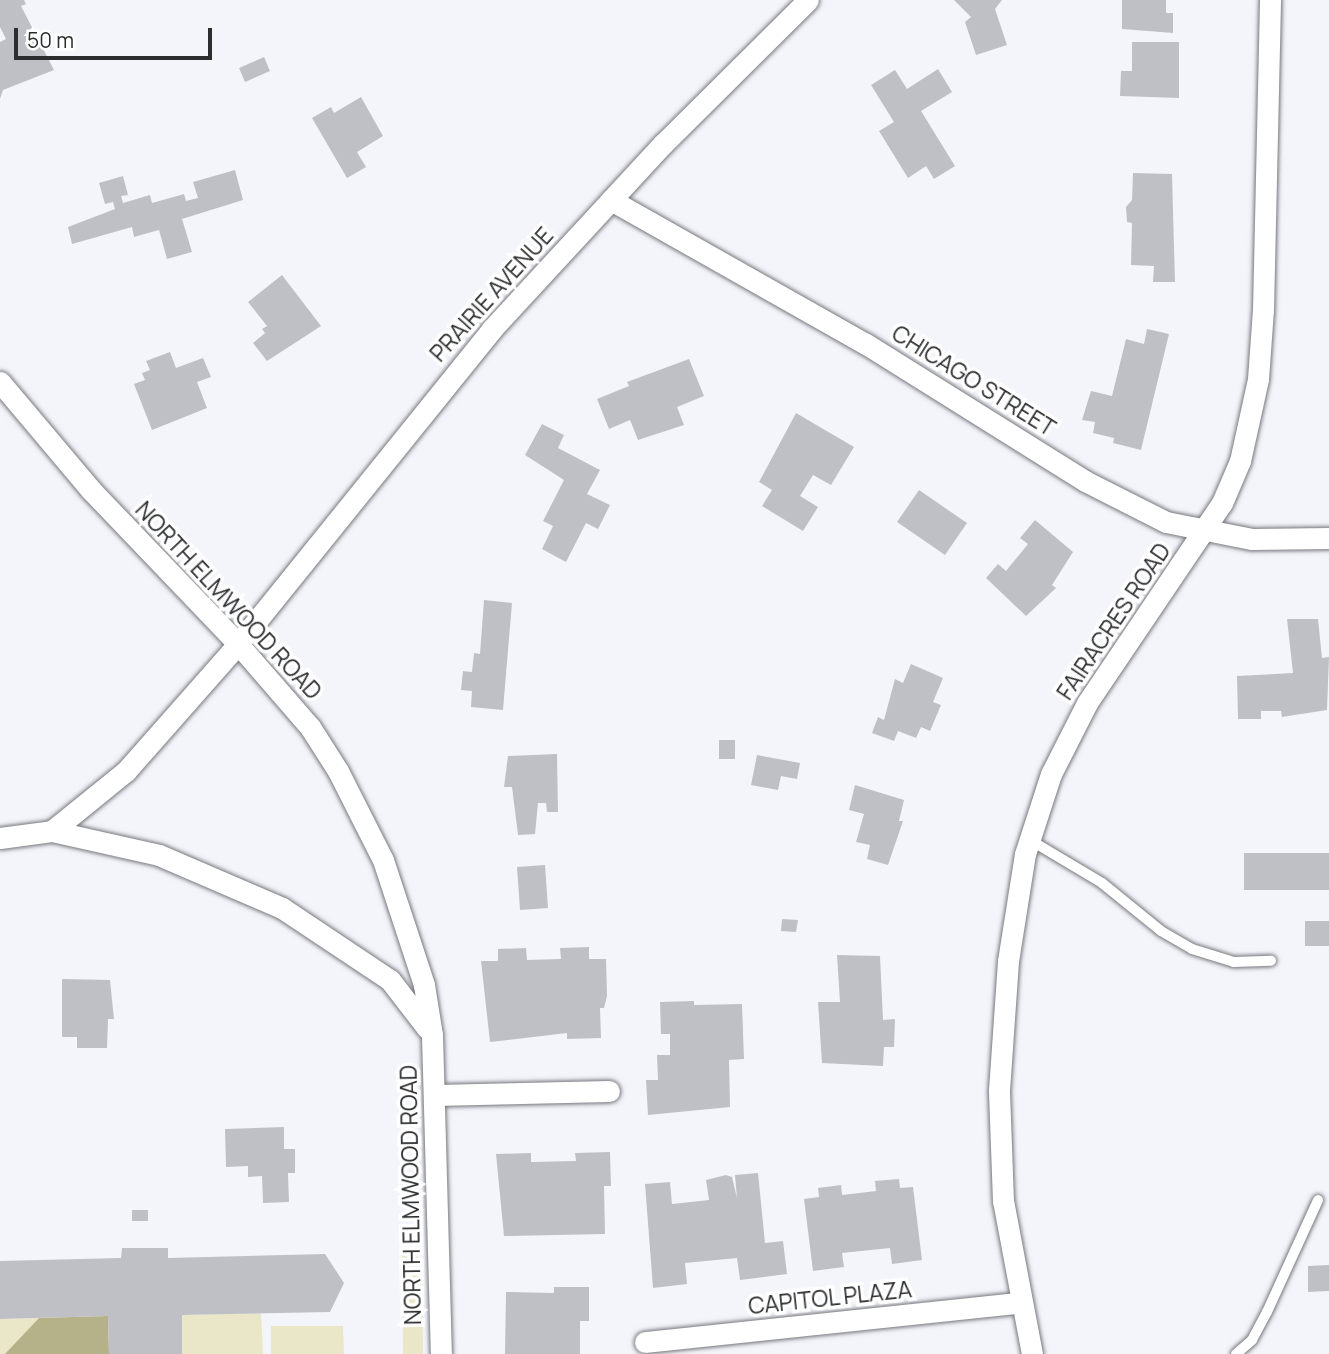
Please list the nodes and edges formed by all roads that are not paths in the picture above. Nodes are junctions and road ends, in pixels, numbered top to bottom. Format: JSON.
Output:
{"nodes":[{"id":1,"x":808,"y":0,"type":"edge"},
{"id":2,"x":1270,"y":0,"type":"edge"},
{"id":3,"x":611,"y":200,"type":"junction"},
{"id":4,"x":0,"y":382,"type":"edge"},
{"id":5,"x":1204,"y":531,"type":"junction"},
{"id":6,"x":1329,"y":538,"type":"edge"},
{"id":7,"x":238,"y":645,"type":"junction"},
{"id":8,"x":52,"y":831,"type":"junction"},
{"id":9,"x":0,"y":838,"type":"edge"},
{"id":10,"x":1030,"y":840,"type":"junction"},
{"id":11,"x":1271,"y":961,"type":"dead end"},
{"id":12,"x":432,"y":1035,"type":"junction"},
{"id":13,"x":609,"y":1091,"type":"dead end"},
{"id":14,"x":435,"y":1095,"type":"junction"},
{"id":15,"x":1318,"y":1200,"type":"dead end"},
{"id":16,"x":1019,"y":1303,"type":"junction"},
{"id":17,"x":645,"y":1342,"type":"dead end"},
{"id":18,"x":441,"y":1354,"type":"edge"},
{"id":19,"x":1032,"y":1354,"type":"edge"},
{"id":20,"x":1236,"y":1354,"type":"edge"}],
"edges":[{"from":1,"to":3,"type":"street","name":"PRAIRIE AVENUE"},
{"from":2,"to":5,"type":"street","name":"FAIRACRES ROAD"},
{"from":3,"to":5,"type":"street","name":"CHICAGO STREET"},
{"from":3,"to":7,"type":"street","name":"PRAIRIE AVENUE"},
{"from":4,"to":7,"type":"street","name":"NORTH ELMWOOD ROAD"},
{"from":5,"to":6,"type":"street","name":"CHICAGO STREET"},
{"from":5,"to":10,"type":"street","name":"FAIRACRES ROAD"},
{"from":7,"to":8,"type":"street","name":"PRAIRIE AVENUE"},
{"from":7,"to":12,"type":"street","name":"NORTH ELMWOOD ROAD"},
{"from":8,"to":9,"type":"street"},
{"from":8,"to":12,"type":"street","name":"NORTH ELMWOOD ROAD"},
{"from":10,"to":11,"type":"lane"},
{"from":10,"to":16,"type":"street","name":"FAIRACRES ROAD"},
{"from":12,"to":14,"type":"street","name":"NORTH ELMWOOD ROAD"},
{"from":13,"to":14,"type":"street"},
{"from":14,"to":18,"type":"street","name":"NORTH ELMWOOD ROAD"},
{"from":15,"to":20,"type":"lane"},
{"from":16,"to":17,"type":"street","name":"CAPITOL PLAZA"},
{"from":16,"to":19,"type":"street","name":"FAIRACRES ROAD"}]}
